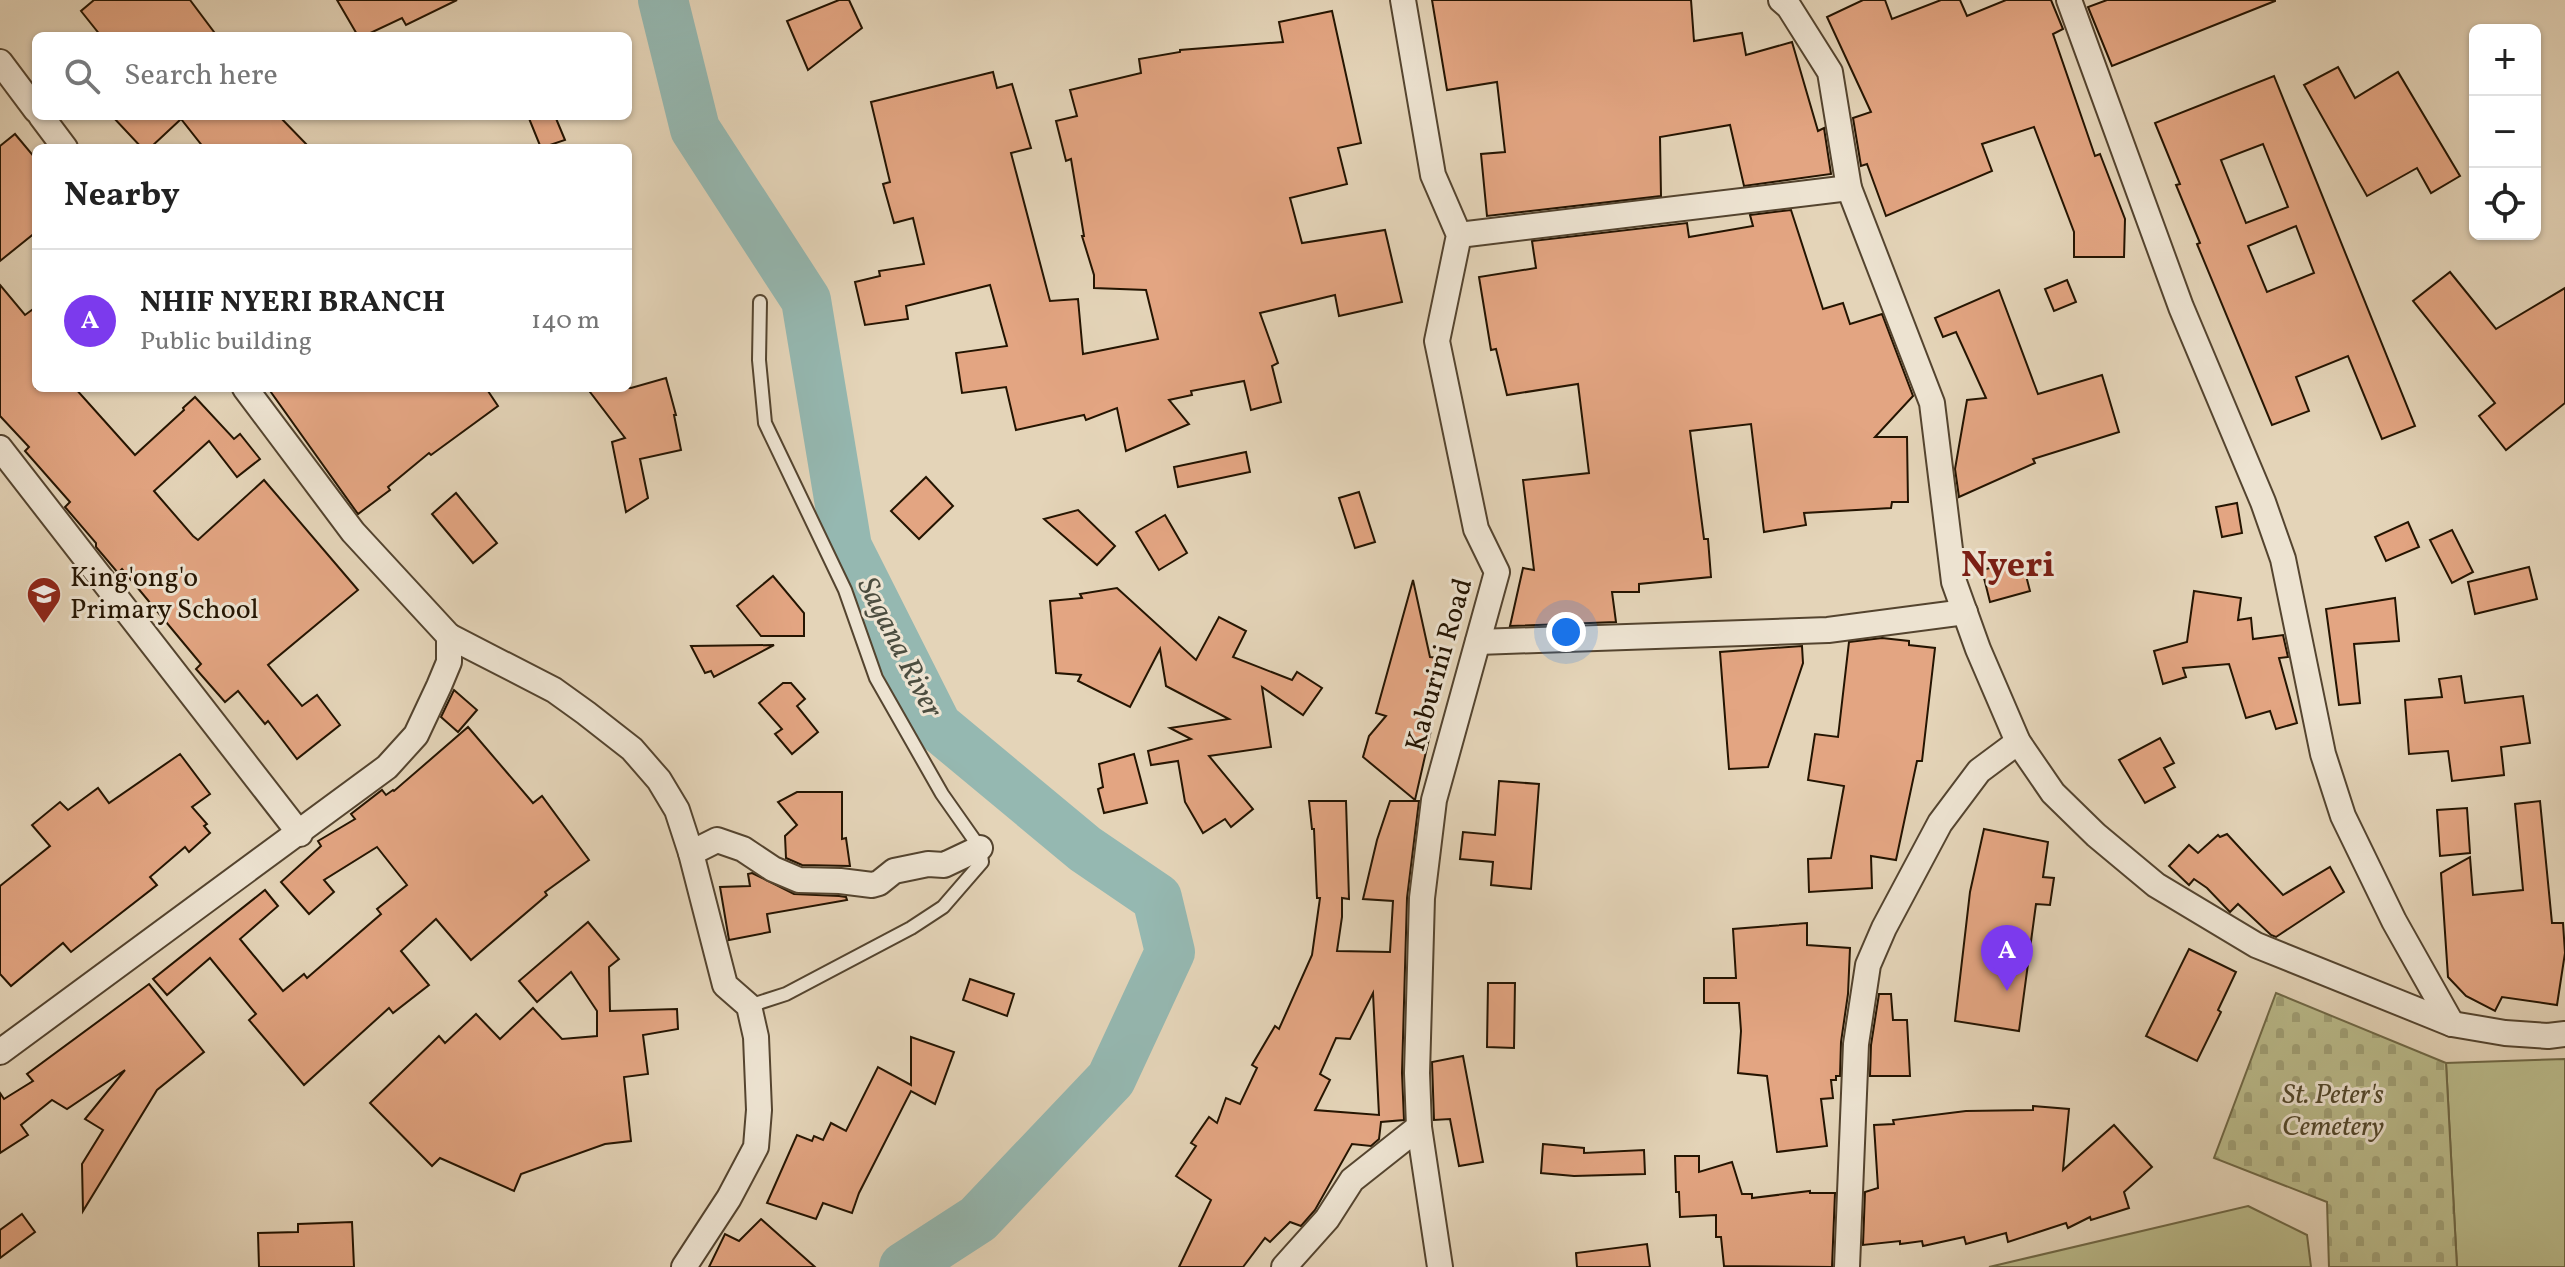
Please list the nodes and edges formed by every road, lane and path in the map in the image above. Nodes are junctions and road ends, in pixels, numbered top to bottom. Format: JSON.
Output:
{"nodes":[{"id":1,"x":1403,"y":0,"type":"edge"},
{"id":2,"x":1781,"y":0,"type":"edge"},
{"id":3,"x":2069,"y":0,"type":"edge"},
{"id":4,"x":0,"y":62,"type":"edge"},
{"id":5,"x":32,"y":105,"type":"edge"},
{"id":6,"x":44,"y":120,"type":"edge"},
{"id":7,"x":62,"y":144,"type":"edge"},
{"id":8,"x":1849,"y":188,"type":"junction"},
{"id":9,"x":1459,"y":235,"type":"junction"},
{"id":10,"x":760,"y":302,"type":"dead end"},
{"id":11,"x":248,"y":392,"type":"edge"},
{"id":12,"x":0,"y":448,"type":"edge"},
{"id":13,"x":1965,"y":612,"type":"junction"},
{"id":14,"x":449,"y":636,"type":"junction"},
{"id":15,"x":1478,"y":642,"type":"junction"},
{"id":16,"x":2018,"y":742,"type":"junction"},
{"id":17,"x":300,"y":834,"type":"junction"},
{"id":18,"x":980,"y":848,"type":"junction"},
{"id":19,"x":691,"y":853,"type":"junction"},
{"id":20,"x":749,"y":1006,"type":"junction"},
{"id":21,"x":2452,"y":1024,"type":"junction"},
{"id":22,"x":2565,"y":1034,"type":"edge"},
{"id":23,"x":0,"y":1052,"type":"edge"},
{"id":24,"x":1419,"y":1127,"type":"junction"},
{"id":25,"x":684,"y":1267,"type":"edge"},
{"id":26,"x":1284,"y":1267,"type":"edge"},
{"id":27,"x":1440,"y":1267,"type":"edge"},
{"id":28,"x":1847,"y":1267,"type":"edge"}],
"edges":[{"from":1,"to":9,"type":"street"},
{"from":2,"to":8,"type":"street"},
{"from":3,"to":21,"type":"street"},
{"from":4,"to":5,"type":"street"},
{"from":6,"to":7,"type":"street"},
{"from":8,"to":9,"type":"street"},
{"from":8,"to":13,"type":"street"},
{"from":9,"to":15,"type":"street","name":"Kaburini Road"},
{"from":10,"to":18,"type":"lane"},
{"from":11,"to":14,"type":"street"},
{"from":12,"to":17,"type":"street"},
{"from":13,"to":15,"type":"street"},
{"from":13,"to":16,"type":"street"},
{"from":14,"to":17,"type":"street"},
{"from":14,"to":19,"type":"street"},
{"from":15,"to":24,"type":"street","name":"Kaburini Road"},
{"from":16,"to":21,"type":"street"},
{"from":16,"to":28,"type":"street"},
{"from":17,"to":23,"type":"street"},
{"from":18,"to":19,"type":"street"},
{"from":18,"to":20,"type":"lane"},
{"from":19,"to":20,"type":"street"},
{"from":20,"to":25,"type":"street"},
{"from":21,"to":22,"type":"street"},
{"from":24,"to":26,"type":"street"},
{"from":24,"to":27,"type":"street","name":"Kaburini Road"}]}
